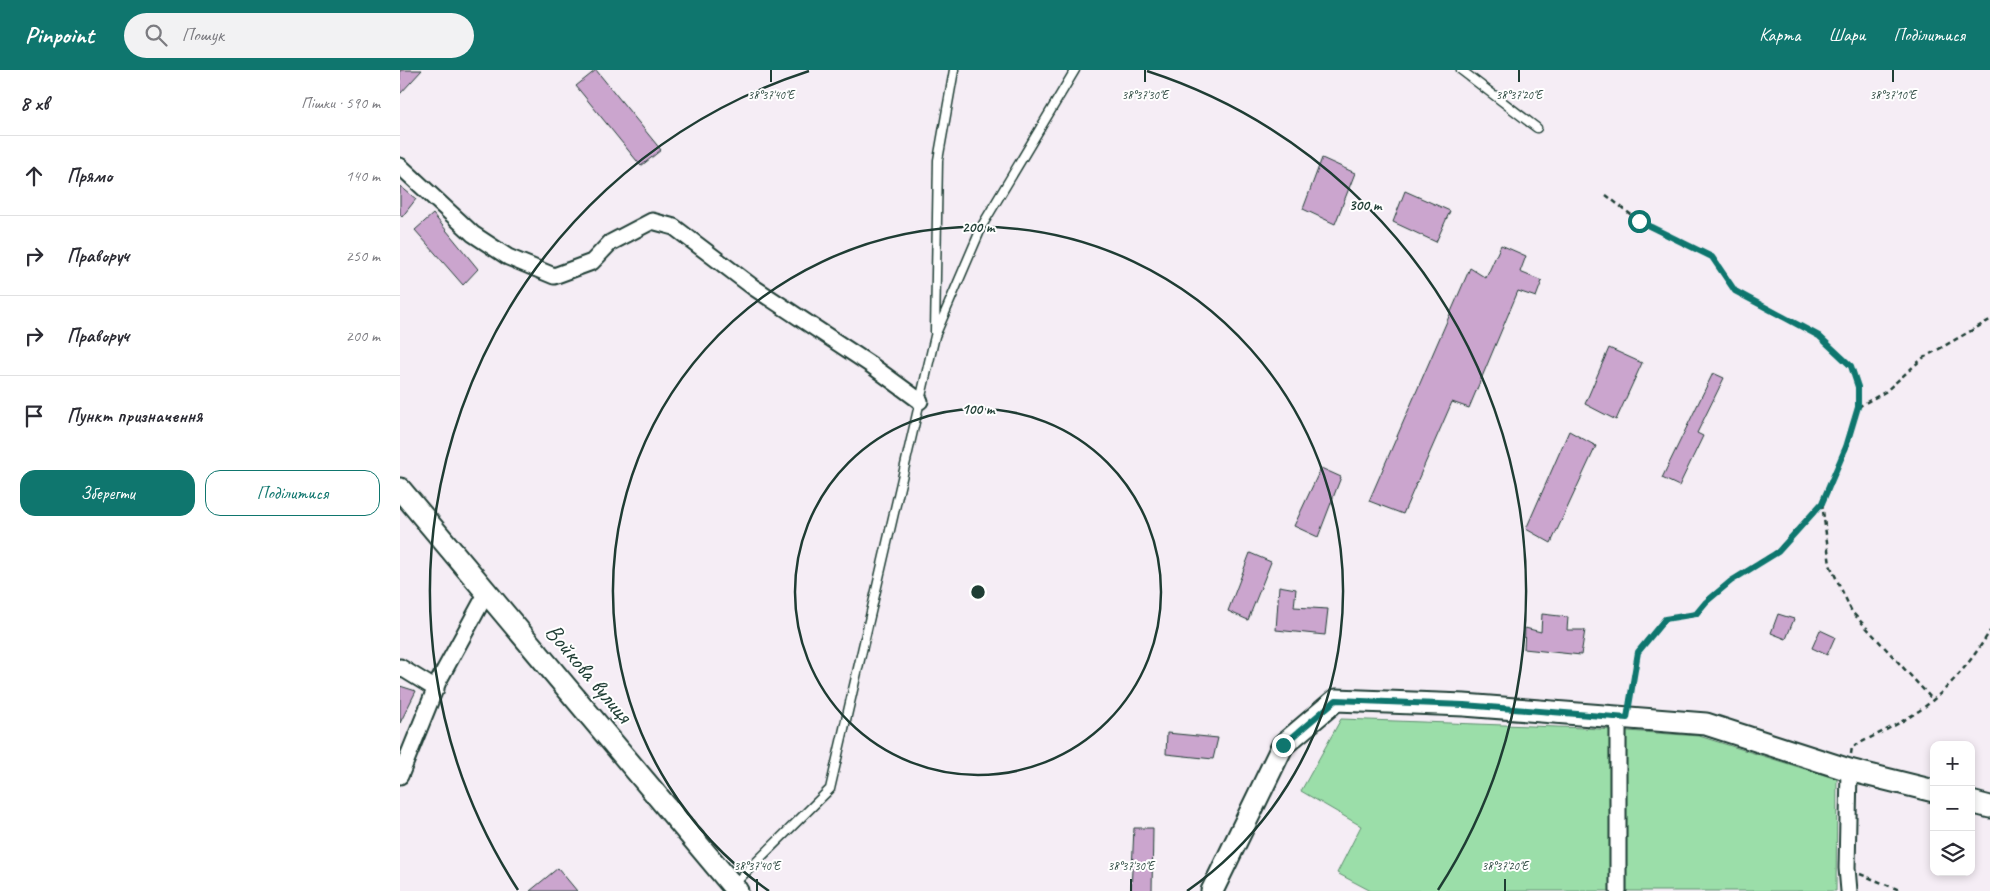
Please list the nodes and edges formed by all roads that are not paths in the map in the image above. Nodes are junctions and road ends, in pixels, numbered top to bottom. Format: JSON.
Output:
{"nodes":[{"id":1,"x":954,"y":70,"type":"edge"},
{"id":2,"x":1075,"y":70,"type":"edge"},
{"id":3,"x":1461,"y":70,"type":"edge"},
{"id":4,"x":1537,"y":128,"type":"dead end"},
{"id":5,"x":400,"y":166,"type":"edge"},
{"id":6,"x":935,"y":336,"type":"junction"},
{"id":7,"x":920,"y":401,"type":"junction"},
{"id":8,"x":400,"y":489,"type":"edge"},
{"id":9,"x":487,"y":592,"type":"junction"},
{"id":10,"x":400,"y":667,"type":"edge"},
{"id":11,"x":436,"y":689,"type":"junction"},
{"id":12,"x":1622,"y":717,"type":"junction"},
{"id":13,"x":1849,"y":770,"type":"junction"},
{"id":14,"x":400,"y":774,"type":"edge"},
{"id":15,"x":1930,"y":790,"type":"edge"},
{"id":16,"x":1975,"y":803,"type":"edge"},
{"id":17,"x":1990,"y":807,"type":"edge"},
{"id":18,"x":734,"y":888,"type":"edge"},
{"id":19,"x":1212,"y":891,"type":"edge"},
{"id":20,"x":1618,"y":891,"type":"edge"},
{"id":21,"x":1849,"y":891,"type":"edge"}],
"edges":[{"from":1,"to":6,"type":"lane"},
{"from":2,"to":6,"type":"lane"},
{"from":3,"to":4,"type":"lane"},
{"from":5,"to":7,"type":"street"},
{"from":6,"to":7,"type":"lane"},
{"from":7,"to":18,"type":"lane"},
{"from":8,"to":9,"type":"street","name":"Войкова вулиця"},
{"from":9,"to":11,"type":"street"},
{"from":9,"to":18,"type":"street","name":"Войкова вулиця"},
{"from":10,"to":11,"type":"street"},
{"from":11,"to":14,"type":"street"},
{"from":12,"to":13,"type":"street"},
{"from":12,"to":19,"type":"street"},
{"from":12,"to":20,"type":"street"},
{"from":13,"to":15,"type":"street"},
{"from":13,"to":21,"type":"street"},
{"from":16,"to":17,"type":"street"}]}
